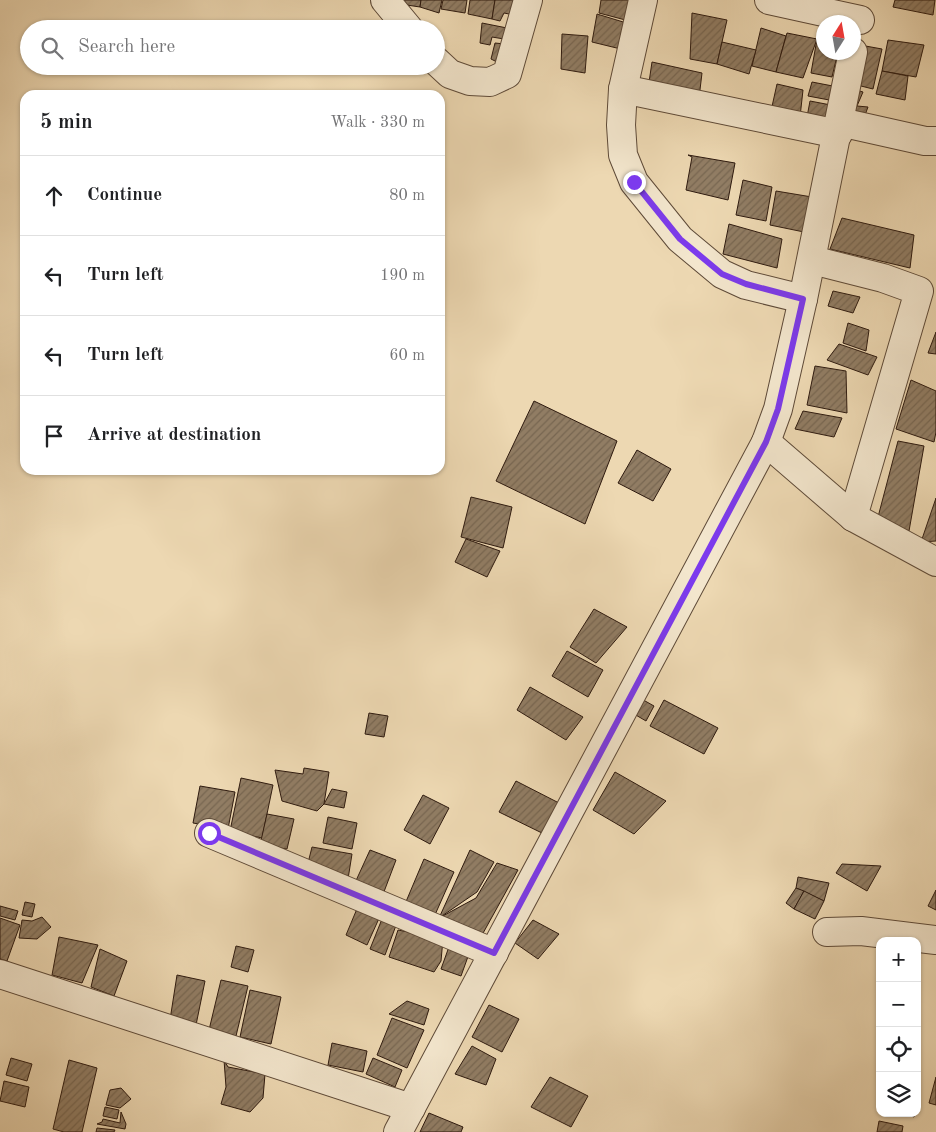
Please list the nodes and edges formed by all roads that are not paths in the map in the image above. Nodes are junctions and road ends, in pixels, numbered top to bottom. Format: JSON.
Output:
{"nodes":[{"id":1,"x":385,"y":0,"type":"edge"},
{"id":2,"x":528,"y":0,"type":"edge"},
{"id":3,"x":643,"y":0,"type":"edge"},
{"id":4,"x":769,"y":0,"type":"edge"},
{"id":5,"x":862,"y":10,"type":"edge"},
{"id":6,"x":402,"y":20,"type":"edge"},
{"id":7,"x":852,"y":60,"type":"edge"},
{"id":8,"x":445,"y":69,"type":"edge"},
{"id":9,"x":623,"y":88,"type":"junction"},
{"id":10,"x":839,"y":128,"type":"junction"},
{"id":11,"x":936,"y":140,"type":"edge"},
{"id":12,"x":812,"y":260,"type":"junction"},
{"id":13,"x":927,"y":294,"type":"edge"},
{"id":14,"x":803,"y":299,"type":"junction"},
{"id":15,"x":766,"y":442,"type":"junction"},
{"id":16,"x":853,"y":517,"type":"junction"},
{"id":17,"x":936,"y":562,"type":"edge"},
{"id":18,"x":209,"y":833,"type":"dead end"},
{"id":19,"x":827,"y":932,"type":"dead end"},
{"id":20,"x":936,"y":940,"type":"edge"},
{"id":21,"x":494,"y":953,"type":"junction"},
{"id":22,"x":0,"y":974,"type":"edge"},
{"id":23,"x":411,"y":1108,"type":"junction"},
{"id":24,"x":398,"y":1132,"type":"edge"}],
"edges":[{"from":1,"to":6,"type":"street"},
{"from":2,"to":8,"type":"street"},
{"from":3,"to":9,"type":"street"},
{"from":4,"to":5,"type":"street"},
{"from":7,"to":10,"type":"street"},
{"from":9,"to":10,"type":"street"},
{"from":9,"to":14,"type":"street"},
{"from":10,"to":11,"type":"street"},
{"from":10,"to":12,"type":"street"},
{"from":12,"to":13,"type":"street"},
{"from":12,"to":14,"type":"street"},
{"from":13,"to":16,"type":"street"},
{"from":14,"to":15,"type":"street"},
{"from":15,"to":16,"type":"street"},
{"from":15,"to":21,"type":"street"},
{"from":16,"to":17,"type":"street"},
{"from":18,"to":21,"type":"street"},
{"from":19,"to":20,"type":"street"},
{"from":21,"to":23,"type":"street"},
{"from":22,"to":23,"type":"street"},
{"from":23,"to":24,"type":"street"}]}
